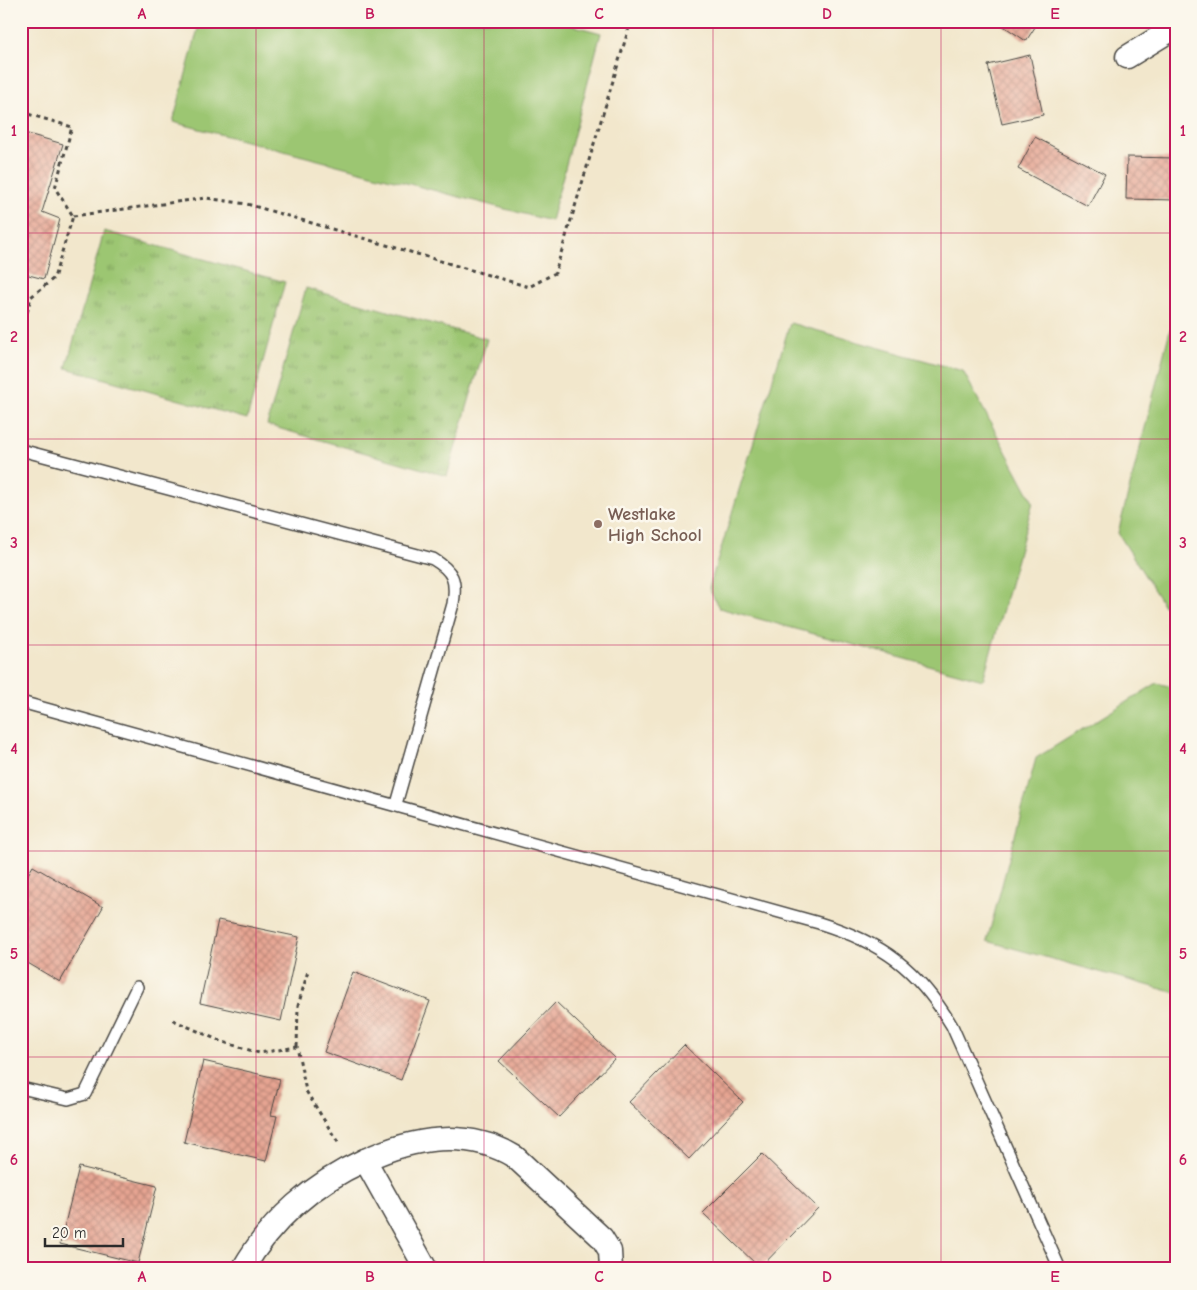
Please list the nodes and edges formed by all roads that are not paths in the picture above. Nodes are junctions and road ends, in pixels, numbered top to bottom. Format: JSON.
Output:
{"nodes":[{"id":1,"x":1176,"y":27,"type":"edge"},
{"id":2,"x":1127,"y":57,"type":"dead end"},
{"id":3,"x":21,"y":450,"type":"edge"},
{"id":4,"x":21,"y":702,"type":"edge"},
{"id":5,"x":396,"y":804,"type":"junction"},
{"id":6,"x":137,"y":987,"type":"dead end"},
{"id":7,"x":21,"y":1088,"type":"edge"},
{"id":8,"x":365,"y":1160,"type":"junction"},
{"id":9,"x":243,"y":1269,"type":"edge"},
{"id":10,"x":426,"y":1269,"type":"edge"},
{"id":11,"x":611,"y":1269,"type":"edge"},
{"id":12,"x":1060,"y":1269,"type":"edge"}],
"edges":[{"from":1,"to":2,"type":"street"},
{"from":3,"to":5,"type":"lane"},
{"from":4,"to":5,"type":"lane"},
{"from":5,"to":12,"type":"lane"},
{"from":6,"to":7,"type":"lane"},
{"from":8,"to":9,"type":"street"},
{"from":8,"to":10,"type":"street"},
{"from":8,"to":11,"type":"street"}]}
